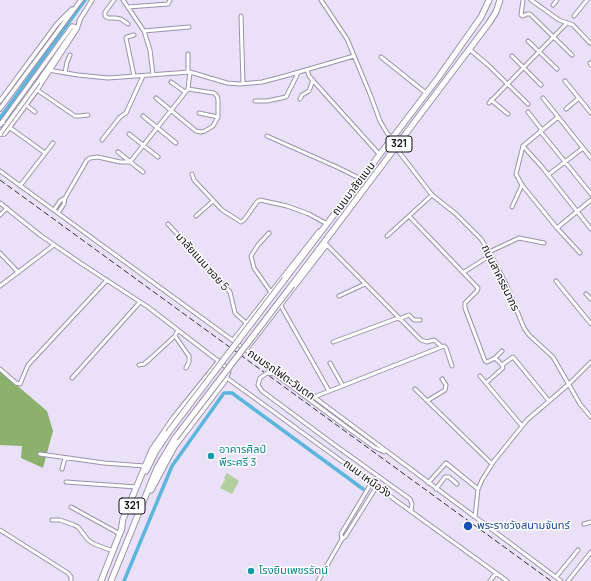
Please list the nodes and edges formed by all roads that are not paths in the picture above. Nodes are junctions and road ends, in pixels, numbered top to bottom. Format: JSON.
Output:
{"nodes":[{"id":1,"x":81,"y":0,"type":"edge"},
{"id":2,"x":92,"y":0,"type":"edge"},
{"id":3,"x":114,"y":0,"type":"edge"},
{"id":4,"x":123,"y":0,"type":"edge"},
{"id":5,"x":170,"y":0,"type":"edge"},
{"id":6,"x":321,"y":0,"type":"edge"},
{"id":7,"x":490,"y":0,"type":"edge"},
{"id":8,"x":500,"y":0,"type":"edge"},
{"id":9,"x":523,"y":0,"type":"edge"},
{"id":10,"x":531,"y":0,"type":"edge"},
{"id":11,"x":557,"y":0,"type":"edge"},
{"id":12,"x":587,"y":0,"type":"edge"},
{"id":13,"x":553,"y":5,"type":"dead end"},
{"id":14,"x":128,"y":7,"type":"junction"},
{"id":15,"x":241,"y":16,"type":"dead end"},
{"id":16,"x":574,"y":16,"type":"dead end"},
{"id":17,"x":80,"y":20,"type":"junction"},
{"id":18,"x":567,"y":23,"type":"junction"},
{"id":19,"x":128,"y":24,"type":"dead end"},
{"id":20,"x":76,"y":27,"type":"junction"},
{"id":21,"x":189,"y":27,"type":"dead end"},
{"id":22,"x":144,"y":31,"type":"junction"},
{"id":23,"x":134,"y":35,"type":"dead end"},
{"id":24,"x":554,"y":37,"type":"junction"},
{"id":25,"x":528,"y":41,"type":"dead end"},
{"id":26,"x":590,"y":43,"type":"edge"},
{"id":27,"x":469,"y":49,"type":"junction"},
{"id":28,"x":37,"y":50,"type":"junction"},
{"id":29,"x":539,"y":52,"type":"junction"},
{"id":30,"x":188,"y":54,"type":"dead end"},
{"id":31,"x":70,"y":55,"type":"dead end"},
{"id":32,"x":572,"y":55,"type":"dead end"},
{"id":33,"x":354,"y":56,"type":"junction"},
{"id":34,"x":512,"y":56,"type":"dead end"},
{"id":35,"x":380,"y":57,"type":"dead end"},
{"id":36,"x":524,"y":67,"type":"junction"},
{"id":37,"x":557,"y":69,"type":"dead end"},
{"id":38,"x":49,"y":70,"type":"junction"},
{"id":39,"x":307,"y":70,"type":"junction"},
{"id":40,"x":189,"y":72,"type":"junction"},
{"id":41,"x":65,"y":73,"type":"junction"},
{"id":42,"x":298,"y":73,"type":"junction"},
{"id":43,"x":153,"y":75,"type":"junction"},
{"id":44,"x":134,"y":76,"type":"junction"},
{"id":45,"x":143,"y":76,"type":"junction"},
{"id":46,"x":313,"y":80,"type":"junction"},
{"id":47,"x":565,"y":81,"type":"dead end"},
{"id":48,"x":171,"y":82,"type":"dead end"},
{"id":49,"x":243,"y":84,"type":"junction"},
{"id":50,"x":508,"y":84,"type":"junction"},
{"id":51,"x":541,"y":85,"type":"dead end"},
{"id":52,"x":188,"y":89,"type":"junction"},
{"id":53,"x":37,"y":90,"type":"junction"},
{"id":54,"x":185,"y":92,"type":"junction"},
{"id":55,"x":427,"y":93,"type":"junction"},
{"id":56,"x":0,"y":97,"type":"edge"},
{"id":57,"x":156,"y":98,"type":"dead end"},
{"id":58,"x":543,"y":98,"type":"dead end"},
{"id":59,"x":579,"y":98,"type":"junction"},
{"id":60,"x":300,"y":99,"type":"dead end"},
{"id":61,"x":0,"y":101,"type":"edge"},
{"id":62,"x":256,"y":101,"type":"dead end"},
{"id":63,"x":528,"y":104,"type":"dead end"},
{"id":64,"x":26,"y":105,"type":"junction"},
{"id":65,"x":0,"y":109,"type":"edge"},
{"id":66,"x":566,"y":109,"type":"dead end"},
{"id":67,"x":171,"y":110,"type":"junction"},
{"id":68,"x":35,"y":112,"type":"dead end"},
{"id":69,"x":528,"y":112,"type":"dead end"},
{"id":70,"x":199,"y":113,"type":"dead end"},
{"id":71,"x":591,"y":113,"type":"edge"},
{"id":72,"x":508,"y":114,"type":"dead end"},
{"id":73,"x":88,"y":115,"type":"dead end"},
{"id":74,"x":143,"y":116,"type":"dead end"},
{"id":75,"x":218,"y":117,"type":"junction"},
{"id":76,"x":558,"y":117,"type":"junction"},
{"id":77,"x":1,"y":123,"type":"edge"},
{"id":78,"x":10,"y":127,"type":"junction"},
{"id":79,"x":158,"y":127,"type":"junction"},
{"id":80,"x":541,"y":131,"type":"junction"},
{"id":81,"x":0,"y":134,"type":"edge"},
{"id":82,"x":130,"y":134,"type":"dead end"},
{"id":83,"x":267,"y":136,"type":"dead end"},
{"id":84,"x":392,"y":138,"type":"junction"},
{"id":85,"x":102,"y":140,"type":"dead end"},
{"id":86,"x":53,"y":143,"type":"dead end"},
{"id":87,"x":176,"y":143,"type":"dead end"},
{"id":88,"x":144,"y":145,"type":"junction"},
{"id":89,"x":523,"y":146,"type":"junction"},
{"id":90,"x":396,"y":148,"type":"junction"},
{"id":91,"x":583,"y":148,"type":"junction"},
{"id":92,"x":118,"y":152,"type":"dead end"},
{"id":93,"x":45,"y":153,"type":"junction"},
{"id":94,"x":380,"y":155,"type":"junction"},
{"id":95,"x":158,"y":157,"type":"dead end"},
{"id":96,"x":591,"y":158,"type":"edge"},
{"id":97,"x":130,"y":162,"type":"junction"},
{"id":98,"x":566,"y":163,"type":"junction"},
{"id":99,"x":0,"y":171,"type":"edge"},
{"id":100,"x":143,"y":172,"type":"dead end"},
{"id":101,"x":192,"y":174,"type":"dead end"},
{"id":102,"x":548,"y":175,"type":"junction"},
{"id":103,"x":361,"y":179,"type":"junction"},
{"id":104,"x":522,"y":185,"type":"junction"},
{"id":105,"x":20,"y":186,"type":"junction"},
{"id":106,"x":591,"y":194,"type":"edge"},
{"id":107,"x":432,"y":195,"type":"junction"},
{"id":108,"x":65,"y":198,"type":"junction"},
{"id":109,"x":591,"y":200,"type":"edge"},
{"id":110,"x":213,"y":201,"type":"junction"},
{"id":111,"x":0,"y":202,"type":"edge"},
{"id":112,"x":512,"y":207,"type":"dead end"},
{"id":113,"x":6,"y":208,"type":"junction"},
{"id":114,"x":54,"y":210,"type":"junction"},
{"id":115,"x":577,"y":211,"type":"junction"},
{"id":116,"x":58,"y":213,"type":"junction"},
{"id":117,"x":0,"y":215,"type":"edge"},
{"id":118,"x":196,"y":216,"type":"dead end"},
{"id":119,"x":409,"y":216,"type":"junction"},
{"id":120,"x":168,"y":224,"type":"dead end"},
{"id":121,"x":326,"y":225,"type":"junction"},
{"id":122,"x":557,"y":228,"type":"junction"},
{"id":123,"x":591,"y":229,"type":"edge"},
{"id":124,"x":268,"y":233,"type":"dead end"},
{"id":125,"x":388,"y":236,"type":"dead end"},
{"id":126,"x":325,"y":244,"type":"junction"},
{"id":127,"x":544,"y":244,"type":"dead end"},
{"id":128,"x":54,"y":245,"type":"junction"},
{"id":129,"x":490,"y":253,"type":"junction"},
{"id":130,"x":580,"y":253,"type":"dead end"},
{"id":131,"x":0,"y":254,"type":"edge"},
{"id":132,"x":18,"y":272,"type":"junction"},
{"id":133,"x":464,"y":272,"type":"junction"},
{"id":134,"x":107,"y":280,"type":"junction"},
{"id":135,"x":556,"y":282,"type":"dead end"},
{"id":136,"x":365,"y":284,"type":"junction"},
{"id":137,"x":0,"y":286,"type":"edge"},
{"id":138,"x":270,"y":291,"type":"junction"},
{"id":139,"x":586,"y":294,"type":"dead end"},
{"id":140,"x":340,"y":296,"type":"dead end"},
{"id":141,"x":591,"y":299,"type":"edge"},
{"id":142,"x":140,"y":302,"type":"junction"},
{"id":143,"x":281,"y":306,"type":"junction"},
{"id":144,"x":399,"y":319,"type":"junction"},
{"id":145,"x":420,"y":320,"type":"dead end"},
{"id":146,"x":245,"y":324,"type":"junction"},
{"id":147,"x":591,"y":324,"type":"edge"},
{"id":148,"x":178,"y":330,"type":"junction"},
{"id":149,"x":175,"y":336,"type":"junction"},
{"id":150,"x":257,"y":337,"type":"junction"},
{"id":151,"x":233,"y":340,"type":"junction"},
{"id":152,"x":333,"y":342,"type":"dead end"},
{"id":153,"x":440,"y":345,"type":"dead end"},
{"id":154,"x":246,"y":350,"type":"junction"},
{"id":155,"x":502,"y":351,"type":"dead end"},
{"id":156,"x":495,"y":358,"type":"junction"},
{"id":157,"x":219,"y":362,"type":"junction"},
{"id":158,"x":591,"y":362,"type":"edge"},
{"id":159,"x":330,"y":363,"type":"dead end"},
{"id":160,"x":139,"y":365,"type":"dead end"},
{"id":161,"x":502,"y":365,"type":"junction"},
{"id":162,"x":452,"y":366,"type":"dead end"},
{"id":163,"x":186,"y":368,"type":"dead end"},
{"id":164,"x":0,"y":369,"type":"edge"},
{"id":165,"x":212,"y":371,"type":"junction"},
{"id":166,"x":480,"y":376,"type":"dead end"},
{"id":167,"x":72,"y":378,"type":"dead end"},
{"id":168,"x":226,"y":379,"type":"junction"},
{"id":169,"x":442,"y":379,"type":"dead end"},
{"id":170,"x":486,"y":383,"type":"junction"},
{"id":171,"x":569,"y":384,"type":"junction"},
{"id":172,"x":343,"y":386,"type":"junction"},
{"id":173,"x":415,"y":389,"type":"dead end"},
{"id":174,"x":329,"y":391,"type":"junction"},
{"id":175,"x":314,"y":397,"type":"junction"},
{"id":176,"x":427,"y":400,"type":"junction"},
{"id":177,"x":549,"y":402,"type":"junction"},
{"id":178,"x":591,"y":417,"type":"edge"},
{"id":179,"x":522,"y":426,"type":"junction"},
{"id":180,"x":386,"y":452,"type":"junction"},
{"id":181,"x":40,"y":454,"type":"dead end"},
{"id":182,"x":65,"y":458,"type":"junction"},
{"id":183,"x":492,"y":464,"type":"junction"},
{"id":184,"x":145,"y":466,"type":"junction"},
{"id":185,"x":62,"y":469,"type":"dead end"},
{"id":186,"x":66,"y":482,"type":"dead end"},
{"id":187,"x":372,"y":482,"type":"junction"},
{"id":188,"x":428,"y":483,"type":"junction"},
{"id":189,"x":458,"y":484,"type":"dead end"},
{"id":190,"x":377,"y":486,"type":"junction"},
{"id":191,"x":136,"y":487,"type":"junction"},
{"id":192,"x":436,"y":489,"type":"junction"},
{"id":193,"x":478,"y":489,"type":"junction"},
{"id":194,"x":144,"y":501,"type":"junction"},
{"id":195,"x":71,"y":507,"type":"dead end"},
{"id":196,"x":411,"y":511,"type":"junction"},
{"id":197,"x":475,"y":517,"type":"junction"},
{"id":198,"x":52,"y":520,"type":"dead end"},
{"id":199,"x":591,"y":522,"type":"edge"},
{"id":200,"x":584,"y":524,"type":"dead end"},
{"id":201,"x":0,"y":530,"type":"edge"},
{"id":202,"x":121,"y":533,"type":"junction"},
{"id":203,"x":342,"y":538,"type":"junction"},
{"id":204,"x":578,"y":550,"type":"dead end"},
{"id":205,"x":113,"y":551,"type":"junction"},
{"id":206,"x":591,"y":552,"type":"edge"},
{"id":207,"x":496,"y":573,"type":"junction"},
{"id":208,"x":556,"y":577,"type":"junction"},
{"id":209,"x":71,"y":581,"type":"edge"},
{"id":210,"x":101,"y":581,"type":"edge"},
{"id":211,"x":111,"y":581,"type":"edge"},
{"id":212,"x":318,"y":581,"type":"edge"},
{"id":213,"x":490,"y":581,"type":"edge"},
{"id":214,"x":507,"y":581,"type":"edge"},
{"id":215,"x":561,"y":581,"type":"edge"},
{"id":216,"x":568,"y":581,"type":"edge"}],
"edges":[{"from":1,"to":28,"type":"street"},
{"from":1,"to":65,"type":"street"},
{"from":2,"to":17,"type":"street"},
{"from":3,"to":19,"type":"street"},
{"from":4,"to":14,"type":"street"},
{"from":5,"to":14,"type":"street"},
{"from":6,"to":33,"type":"street"},
{"from":7,"to":55,"type":"highway","name":"ถนนมาลัยแมน","number":"321"},
{"from":8,"to":27,"type":"highway","name":"ถนนมาลัยแมน","number":"321"},
{"from":9,"to":24,"type":"street"},
{"from":10,"to":18,"type":"street"},
{"from":11,"to":13,"type":"street"},
{"from":12,"to":16,"type":"street"},
{"from":14,"to":22,"type":"street"},
{"from":15,"to":49,"type":"street"},
{"from":17,"to":20,"type":"street"},
{"from":17,"to":38,"type":"street"},
{"from":18,"to":24,"type":"street"},
{"from":18,"to":26,"type":"street"},
{"from":20,"to":38,"type":"street"},
{"from":20,"to":77,"type":"street"},
{"from":21,"to":22,"type":"street"},
{"from":22,"to":43,"type":"street"},
{"from":23,"to":44,"type":"street"},
{"from":24,"to":29,"type":"street"},
{"from":24,"to":32,"type":"street"},
{"from":25,"to":29,"type":"street"},
{"from":27,"to":50,"type":"street"},
{"from":27,"to":90,"type":"highway","name":"ถนนมาลัยแมน","number":"321"},
{"from":28,"to":56,"type":"street"},
{"from":28,"to":61,"type":"street"},
{"from":29,"to":36,"type":"street"},
{"from":29,"to":37,"type":"street"},
{"from":30,"to":40,"type":"street"},
{"from":31,"to":41,"type":"street"},
{"from":33,"to":39,"type":"street"},
{"from":33,"to":84,"type":"street"},
{"from":34,"to":36,"type":"street"},
{"from":35,"to":55,"type":"street"},
{"from":36,"to":50,"type":"street"},
{"from":36,"to":51,"type":"street"},
{"from":38,"to":41,"type":"street"},
{"from":38,"to":53,"type":"street"},
{"from":38,"to":81,"type":"street","bridge":true},
{"from":39,"to":42,"type":"street"},
{"from":39,"to":46,"type":"street"},
{"from":40,"to":43,"type":"street"},
{"from":40,"to":49,"type":"street"},
{"from":40,"to":52,"type":"street"},
{"from":41,"to":44,"type":"street"},
{"from":42,"to":49,"type":"street"},
{"from":42,"to":62,"type":"street"},
{"from":43,"to":45,"type":"street"},
{"from":44,"to":45,"type":"street"},
{"from":45,"to":85,"type":"street"},
{"from":46,"to":60,"type":"street"},
{"from":46,"to":94,"type":"street"},
{"from":47,"to":59,"type":"street"},
{"from":48,"to":54,"type":"street"},
{"from":50,"to":63,"type":"street"},
{"from":50,"to":72,"type":"street"},
{"from":52,"to":54,"type":"street"},
{"from":52,"to":75,"type":"street"},
{"from":53,"to":64,"type":"street"},
{"from":53,"to":73,"type":"street"},
{"from":54,"to":67,"type":"street"},
{"from":55,"to":84,"type":"highway","name":"ถนนมาลัยแมน","number":"321"},
{"from":57,"to":67,"type":"street"},
{"from":58,"to":76,"type":"street"},
{"from":59,"to":66,"type":"street"},
{"from":59,"to":71,"type":"street"},
{"from":64,"to":68,"type":"street"},
{"from":64,"to":78,"type":"street"},
{"from":67,"to":75,"type":"street"},
{"from":67,"to":79,"type":"street"},
{"from":69,"to":80,"type":"street"},
{"from":70,"to":75,"type":"street"},
{"from":74,"to":79,"type":"street"},
{"from":76,"to":80,"type":"street"},
{"from":76,"to":91,"type":"street"},
{"from":77,"to":78,"type":"street"},
{"from":78,"to":81,"type":"street"},
{"from":78,"to":93,"type":"street"},
{"from":79,"to":87,"type":"street"},
{"from":79,"to":88,"type":"street"},
{"from":80,"to":89,"type":"street"},
{"from":80,"to":98,"type":"street"},
{"from":82,"to":88,"type":"street"},
{"from":83,"to":103,"type":"street"},
{"from":84,"to":94,"type":"highway","name":"ถนนมาลัยแมน","number":"321"},
{"from":86,"to":93,"type":"street"},
{"from":88,"to":95,"type":"street"},
{"from":88,"to":97,"type":"street"},
{"from":89,"to":102,"type":"street"},
{"from":89,"to":104,"type":"street"},
{"from":90,"to":107,"type":"street","name":"ถนนสาครธนากร"},
{"from":90,"to":126,"type":"highway","name":"ถนนมาลัยแมน","number":"321"},
{"from":91,"to":96,"type":"street"},
{"from":91,"to":98,"type":"street"},
{"from":92,"to":97,"type":"street"},
{"from":93,"to":105,"type":"street"},
{"from":94,"to":103,"type":"highway","name":"ถนนมาลัยแมน","number":"321"},
{"from":97,"to":100,"type":"street"},
{"from":97,"to":108,"type":"street"},
{"from":98,"to":102,"type":"street"},
{"from":98,"to":106,"type":"street"},
{"from":99,"to":105,"type":"street","name":"ถนนรถไฟตะวันตก"},
{"from":101,"to":110,"type":"street"},
{"from":102,"to":115,"type":"street"},
{"from":103,"to":121,"type":"highway","name":"ถนนมาลัยแมน","number":"321"},
{"from":104,"to":112,"type":"street"},
{"from":104,"to":122,"type":"street"},
{"from":105,"to":114,"type":"street","name":"ถนนรถไฟตะวันตก"},
{"from":107,"to":119,"type":"street"},
{"from":107,"to":129,"type":"street","name":"ถนนสาครธนากร"},
{"from":108,"to":114,"type":"street"},
{"from":108,"to":116,"type":"street"},
{"from":109,"to":115,"type":"street"},
{"from":110,"to":118,"type":"street"},
{"from":110,"to":121,"type":"street"},
{"from":111,"to":113,"type":"street"},
{"from":113,"to":117,"type":"street"},
{"from":113,"to":128,"type":"street"},
{"from":114,"to":116,"type":"street","name":"ถนนรถไฟตะวันตก"},
{"from":115,"to":122,"type":"street"},
{"from":115,"to":123,"type":"street"},
{"from":116,"to":151,"type":"street","name":"ถนนรถไฟตะวันตก"},
{"from":119,"to":125,"type":"street"},
{"from":119,"to":133,"type":"street"},
{"from":120,"to":146,"type":"street","name":"มาลัยแมน ซอย 5"},
{"from":121,"to":138,"type":"street"},
{"from":121,"to":202,"type":"highway","name":"ถนนมาลัยแมน","number":"321","bridge":true},
{"from":122,"to":130,"type":"street"},
{"from":124,"to":138,"type":"street"},
{"from":126,"to":136,"type":"street"},
{"from":126,"to":143,"type":"street"},
{"from":126,"to":194,"type":"highway","name":"ถนนมาลัยแมน","number":"321","bridge":true},
{"from":127,"to":129,"type":"street"},
{"from":128,"to":132,"type":"street"},
{"from":128,"to":134,"type":"street"},
{"from":129,"to":133,"type":"street"},
{"from":129,"to":171,"type":"street","name":"ถนนสาครธนากร"},
{"from":131,"to":132,"type":"street"},
{"from":132,"to":137,"type":"street"},
{"from":133,"to":156,"type":"street"},
{"from":134,"to":142,"type":"street"},
{"from":134,"to":164,"type":"street"},
{"from":135,"to":147,"type":"street"},
{"from":136,"to":140,"type":"street"},
{"from":136,"to":144,"type":"street"},
{"from":138,"to":146,"type":"street"},
{"from":139,"to":141,"type":"street"},
{"from":142,"to":148,"type":"street"},
{"from":142,"to":167,"type":"street"},
{"from":143,"to":150,"type":"street"},
{"from":143,"to":174,"type":"street"},
{"from":144,"to":145,"type":"street"},
{"from":144,"to":152,"type":"street"},
{"from":144,"to":153,"type":"street"},
{"from":146,"to":150,"type":"street","name":"มาลัยแมน ซอย 5"},
{"from":146,"to":151,"type":"street"},
{"from":148,"to":149,"type":"street"},
{"from":148,"to":157,"type":"street"},
{"from":149,"to":160,"type":"street"},
{"from":149,"to":163,"type":"street"},
{"from":150,"to":154,"type":"street"},
{"from":151,"to":154,"type":"street","name":"ถนนรถไฟตะวันตก"},
{"from":154,"to":175,"type":"street","name":"ถนนรถไฟตะวันตก"},
{"from":155,"to":156,"type":"street"},
{"from":156,"to":161,"type":"street"},
{"from":157,"to":165,"type":"highway"},
{"from":157,"to":168,"type":"street"},
{"from":158,"to":171,"type":"street"},
{"from":159,"to":172,"type":"street"},
{"from":161,"to":170,"type":"street"},
{"from":161,"to":177,"type":"street"},
{"from":162,"to":172,"type":"street"},
{"from":165,"to":168,"type":"street"},
{"from":165,"to":184,"type":"highway"},
{"from":166,"to":170,"type":"street"},
{"from":168,"to":187,"type":"street","name":"ถนน เหนือวัง"},
{"from":168,"to":194,"type":"highway"},
{"from":169,"to":176,"type":"street"},
{"from":170,"to":179,"type":"street"},
{"from":171,"to":177,"type":"street"},
{"from":171,"to":178,"type":"street","name":"ถนนสาครธนากร"},
{"from":172,"to":174,"type":"street"},
{"from":173,"to":176,"type":"street"},
{"from":174,"to":175,"type":"street"},
{"from":175,"to":180,"type":"street","name":"ถนนรถไฟตะวันตก"},
{"from":176,"to":183,"type":"street"},
{"from":177,"to":179,"type":"street"},
{"from":179,"to":183,"type":"street"},
{"from":180,"to":188,"type":"street","name":"ถนนรถไฟตะวันตก"},
{"from":180,"to":196,"type":"street","bridge":true},
{"from":181,"to":182,"type":"street"},
{"from":182,"to":184,"type":"street"},
{"from":182,"to":185,"type":"street"},
{"from":183,"to":193,"type":"street"},
{"from":184,"to":191,"type":"highway"},
{"from":186,"to":191,"type":"street"},
{"from":187,"to":190,"type":"street","name":"ถนน เหนือวัง"},
{"from":187,"to":203,"type":"street"},
{"from":188,"to":192,"type":"street","name":"ถนนรถไฟตะวันตก"},
{"from":188,"to":193,"type":"street"},
{"from":189,"to":192,"type":"street"},
{"from":190,"to":196,"type":"street","name":"ถนน เหนือวัง"},
{"from":190,"to":203,"type":"street"},
{"from":191,"to":202,"type":"highway"},
{"from":192,"to":197,"type":"street","name":"ถนนรถไฟตะวันตก"},
{"from":193,"to":197,"type":"street"},
{"from":194,"to":211,"type":"highway","name":"ถนนมาลัยแมน","number":"321"},
{"from":195,"to":202,"type":"street"},
{"from":196,"to":207,"type":"street","name":"ถนน เหนือวัง"},
{"from":197,"to":208,"type":"street","name":"ถนนรถไฟตะวันตก"},
{"from":198,"to":205,"type":"street"},
{"from":199,"to":200,"type":"street"},
{"from":201,"to":209,"type":"street"},
{"from":202,"to":205,"type":"highway","name":"ถนนมาลัยแมน","number":"321"},
{"from":203,"to":212,"type":"street"},
{"from":204,"to":208,"type":"street"},
{"from":205,"to":210,"type":"highway","name":"ถนนมาลัยแมน","number":"321"},
{"from":206,"to":216,"type":"street"},
{"from":207,"to":213,"type":"street"},
{"from":207,"to":214,"type":"street","name":"ถนน เหนือวัง"},
{"from":208,"to":215,"type":"street","name":"ถนนรถไฟตะวันตก"}]}
